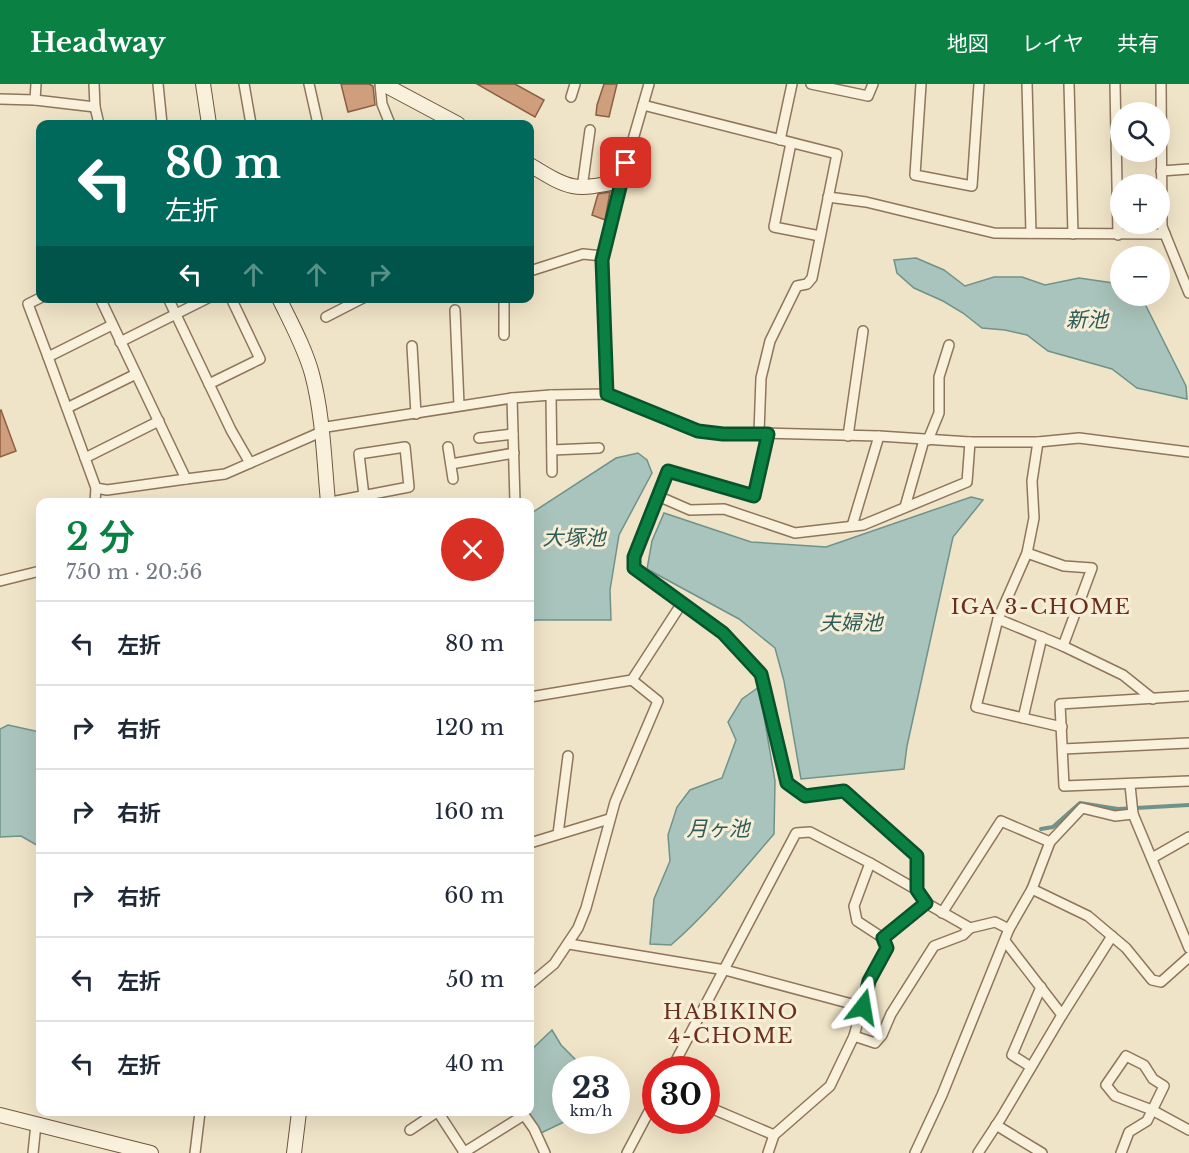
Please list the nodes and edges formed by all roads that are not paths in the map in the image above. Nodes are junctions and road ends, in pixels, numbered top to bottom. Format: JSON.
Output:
{"nodes":[{"id":1,"x":36,"y":84,"type":"edge"},
{"id":2,"x":94,"y":84,"type":"edge"},
{"id":3,"x":158,"y":84,"type":"edge"},
{"id":4,"x":203,"y":84,"type":"edge"},
{"id":5,"x":244,"y":84,"type":"edge"},
{"id":6,"x":309,"y":84,"type":"edge"},
{"id":7,"x":381,"y":84,"type":"edge"},
{"id":8,"x":575,"y":84,"type":"edge"},
{"id":9,"x":649,"y":84,"type":"edge"},
{"id":10,"x":792,"y":84,"type":"edge"},
{"id":11,"x":811,"y":84,"type":"edge"},
{"id":12,"x":873,"y":84,"type":"edge"},
{"id":13,"x":921,"y":84,"type":"edge"},
{"id":14,"x":979,"y":84,"type":"edge"},
{"id":15,"x":1027,"y":84,"type":"edge"},
{"id":16,"x":1070,"y":84,"type":"edge"},
{"id":17,"x":1115,"y":84,"type":"edge"},
{"id":18,"x":1161,"y":84,"type":"edge"},
{"id":19,"x":571,"y":97,"type":"dead end"},
{"id":20,"x":0,"y":99,"type":"edge"},
{"id":21,"x":35,"y":100,"type":"junction"},
{"id":22,"x":643,"y":105,"type":"junction"},
{"id":23,"x":95,"y":107,"type":"junction"},
{"id":24,"x":98,"y":120,"type":"edge"},
{"id":25,"x":162,"y":120,"type":"edge"},
{"id":26,"x":208,"y":120,"type":"edge"},
{"id":27,"x":250,"y":120,"type":"edge"},
{"id":28,"x":317,"y":120,"type":"edge"},
{"id":29,"x":388,"y":120,"type":"edge"},
{"id":30,"x":450,"y":120,"type":"edge"},
{"id":31,"x":590,"y":130,"type":"dead end"},
{"id":32,"x":780,"y":140,"type":"junction"},
{"id":33,"x":791,"y":142,"type":"junction"},
{"id":34,"x":534,"y":167,"type":"edge"},
{"id":35,"x":1189,"y":169,"type":"edge"},
{"id":36,"x":1161,"y":171,"type":"junction"},
{"id":37,"x":1161,"y":174,"type":"edge"},
{"id":38,"x":621,"y":181,"type":"junction"},
{"id":39,"x":582,"y":188,"type":"junction"},
{"id":40,"x":828,"y":197,"type":"junction"},
{"id":41,"x":1031,"y":233,"type":"junction"},
{"id":42,"x":1073,"y":234,"type":"junction"},
{"id":43,"x":1166,"y":234,"type":"joint"},
{"id":44,"x":1118,"y":235,"type":"junction"},
{"id":45,"x":820,"y":236,"type":"junction"},
{"id":46,"x":603,"y":256,"type":"junction"},
{"id":47,"x":534,"y":270,"type":"edge"},
{"id":48,"x":1189,"y":293,"type":"edge"},
{"id":49,"x":36,"y":300,"type":"edge"},
{"id":50,"x":102,"y":303,"type":"edge"},
{"id":51,"x":170,"y":303,"type":"edge"},
{"id":52,"x":199,"y":303,"type":"edge"},
{"id":53,"x":233,"y":303,"type":"edge"},
{"id":54,"x":281,"y":303,"type":"edge"},
{"id":55,"x":353,"y":303,"type":"edge"},
{"id":56,"x":504,"y":303,"type":"edge"},
{"id":57,"x":455,"y":310,"type":"dead end"},
{"id":58,"x":176,"y":315,"type":"junction"},
{"id":59,"x":326,"y":317,"type":"dead end"},
{"id":60,"x":112,"y":325,"type":"junction"},
{"id":61,"x":863,"y":331,"type":"dead end"},
{"id":62,"x":504,"y":335,"type":"dead end"},
{"id":63,"x":120,"y":342,"type":"junction"},
{"id":64,"x":949,"y":345,"type":"dead end"},
{"id":65,"x":412,"y":346,"type":"dead end"},
{"id":66,"x":48,"y":357,"type":"junction"},
{"id":67,"x":136,"y":374,"type":"junction"},
{"id":68,"x":209,"y":384,"type":"junction"},
{"id":69,"x":607,"y":394,"type":"junction"},
{"id":70,"x":551,"y":395,"type":"junction"},
{"id":71,"x":512,"y":398,"type":"junction"},
{"id":72,"x":459,"y":405,"type":"junction"},
{"id":73,"x":67,"y":408,"type":"junction"},
{"id":74,"x":416,"y":414,"type":"junction"},
{"id":75,"x":159,"y":421,"type":"junction"},
{"id":76,"x":321,"y":430,"type":"junction"},
{"id":77,"x":763,"y":433,"type":"junction"},
{"id":78,"x":513,"y":434,"type":"junction"},
{"id":79,"x":848,"y":436,"type":"junction"},
{"id":80,"x":879,"y":436,"type":"junction"},
{"id":81,"x":479,"y":438,"type":"dead end"},
{"id":82,"x":926,"y":440,"type":"junction"},
{"id":83,"x":970,"y":442,"type":"junction"},
{"id":84,"x":1038,"y":442,"type":"junction"},
{"id":85,"x":448,"y":447,"type":"dead end"},
{"id":86,"x":599,"y":448,"type":"dead end"},
{"id":87,"x":552,"y":450,"type":"junction"},
{"id":88,"x":1189,"y":452,"type":"edge"},
{"id":89,"x":514,"y":453,"type":"junction"},
{"id":90,"x":85,"y":458,"type":"junction"},
{"id":91,"x":250,"y":463,"type":"junction"},
{"id":92,"x":451,"y":464,"type":"junction"},
{"id":93,"x":552,"y":472,"type":"dead end"},
{"id":94,"x":453,"y":478,"type":"dead end"},
{"id":95,"x":186,"y":479,"type":"junction"},
{"id":96,"x":96,"y":488,"type":"junction"},
{"id":97,"x":364,"y":496,"type":"junction"},
{"id":98,"x":658,"y":496,"type":"junction"},
{"id":99,"x":95,"y":498,"type":"edge"},
{"id":100,"x":329,"y":498,"type":"edge"},
{"id":101,"x":352,"y":498,"type":"edge"},
{"id":102,"x":515,"y":498,"type":"edge"},
{"id":103,"x":905,"y":507,"type":"junction"},
{"id":104,"x":852,"y":526,"type":"junction"},
{"id":105,"x":1027,"y":553,"type":"junction"},
{"id":106,"x":36,"y":572,"type":"edge"},
{"id":107,"x":0,"y":581,"type":"edge"},
{"id":108,"x":682,"y":603,"type":"junction"},
{"id":109,"x":998,"y":619,"type":"junction"},
{"id":110,"x":1042,"y":637,"type":"junction"},
{"id":111,"x":1063,"y":646,"type":"junction"},
{"id":112,"x":632,"y":680,"type":"junction"},
{"id":113,"x":534,"y":696,"type":"edge"},
{"id":114,"x":1189,"y":696,"type":"edge"},
{"id":115,"x":1153,"y":699,"type":"junction"},
{"id":116,"x":1023,"y":718,"type":"junction"},
{"id":117,"x":1062,"y":727,"type":"junction"},
{"id":118,"x":1189,"y":743,"type":"edge"},
{"id":119,"x":1063,"y":749,"type":"junction"},
{"id":120,"x":568,"y":756,"type":"dead end"},
{"id":121,"x":1189,"y":781,"type":"edge"},
{"id":122,"x":1130,"y":785,"type":"junction"},
{"id":123,"x":1133,"y":814,"type":"junction"},
{"id":124,"x":609,"y":819,"type":"junction"},
{"id":125,"x":558,"y":834,"type":"junction"},
{"id":126,"x":1189,"y":837,"type":"edge"},
{"id":127,"x":534,"y":842,"type":"edge"},
{"id":128,"x":1050,"y":842,"type":"junction"},
{"id":129,"x":1152,"y":858,"type":"junction"},
{"id":130,"x":870,"y":863,"type":"junction"},
{"id":131,"x":917,"y":890,"type":"junction"},
{"id":132,"x":1032,"y":890,"type":"junction"},
{"id":133,"x":926,"y":903,"type":"junction"},
{"id":134,"x":942,"y":914,"type":"junction"},
{"id":135,"x":970,"y":928,"type":"junction"},
{"id":136,"x":1009,"y":929,"type":"junction"},
{"id":137,"x":1112,"y":936,"type":"junction"},
{"id":138,"x":883,"y":938,"type":"junction"},
{"id":139,"x":1005,"y":941,"type":"junction"},
{"id":140,"x":569,"y":944,"type":"junction"},
{"id":141,"x":1189,"y":948,"type":"edge"},
{"id":142,"x":1189,"y":957,"type":"edge"},
{"id":143,"x":725,"y":970,"type":"junction"},
{"id":144,"x":534,"y":981,"type":"edge"},
{"id":145,"x":1041,"y":987,"type":"junction"},
{"id":146,"x":863,"y":1007,"type":"junction"},
{"id":147,"x":1062,"y":1015,"type":"junction"},
{"id":148,"x":854,"y":1036,"type":"junction"},
{"id":149,"x":679,"y":1056,"type":"edge"},
{"id":150,"x":1031,"y":1067,"type":"junction"},
{"id":151,"x":1152,"y":1110,"type":"junction"},
{"id":152,"x":720,"y":1112,"type":"edge"},
{"id":153,"x":0,"y":1115,"type":"edge"},
{"id":154,"x":200,"y":1116,"type":"edge"},
{"id":155,"x":299,"y":1116,"type":"edge"},
{"id":156,"x":431,"y":1116,"type":"edge"},
{"id":157,"x":440,"y":1116,"type":"edge"},
{"id":158,"x":519,"y":1116,"type":"edge"},
{"id":159,"x":525,"y":1116,"type":"edge"},
{"id":160,"x":36,"y":1125,"type":"junction"},
{"id":161,"x":642,"y":1125,"type":"edge"},
{"id":162,"x":996,"y":1125,"type":"junction"},
{"id":163,"x":410,"y":1130,"type":"dead end"},
{"id":164,"x":1189,"y":1130,"type":"edge"},
{"id":165,"x":774,"y":1135,"type":"junction"},
{"id":166,"x":118,"y":1149,"type":"edge"},
{"id":167,"x":33,"y":1153,"type":"edge"},
{"id":168,"x":151,"y":1153,"type":"edge"},
{"id":169,"x":195,"y":1153,"type":"edge"},
{"id":170,"x":294,"y":1153,"type":"edge"},
{"id":171,"x":464,"y":1153,"type":"edge"},
{"id":172,"x":545,"y":1153,"type":"edge"},
{"id":173,"x":627,"y":1153,"type":"edge"},
{"id":174,"x":768,"y":1153,"type":"edge"},
{"id":175,"x":915,"y":1153,"type":"edge"},
{"id":176,"x":978,"y":1153,"type":"edge"},
{"id":177,"x":1042,"y":1153,"type":"edge"},
{"id":178,"x":1121,"y":1153,"type":"edge"}],
"edges":[{"from":1,"to":21,"type":"street"},
{"from":2,"to":23,"type":"street"},
{"from":3,"to":25,"type":"street"},
{"from":4,"to":26,"type":"street"},
{"from":5,"to":27,"type":"street"},
{"from":6,"to":28,"type":"street"},
{"from":7,"to":29,"type":"street"},
{"from":7,"to":30,"type":"street"},
{"from":8,"to":19,"type":"street"},
{"from":9,"to":22,"type":"street"},
{"from":10,"to":32,"type":"street"},
{"from":11,"to":12,"type":"street"},
{"from":13,"to":14,"type":"street"},
{"from":15,"to":41,"type":"street"},
{"from":16,"to":42,"type":"street"},
{"from":17,"to":44,"type":"street"},
{"from":18,"to":36,"type":"street"},
{"from":20,"to":21,"type":"street"},
{"from":21,"to":23,"type":"street"},
{"from":22,"to":32,"type":"street"},
{"from":22,"to":38,"type":"street"},
{"from":23,"to":24,"type":"street"},
{"from":31,"to":39,"type":"street"},
{"from":32,"to":33,"type":"street"},
{"from":33,"to":40,"type":"street"},
{"from":33,"to":45,"type":"street"},
{"from":34,"to":39,"type":"street"},
{"from":35,"to":36,"type":"street"},
{"from":36,"to":37,"type":"street"},
{"from":38,"to":39,"type":"street"},
{"from":38,"to":46,"type":"street"},
{"from":40,"to":41,"type":"street"},
{"from":40,"to":45,"type":"street"},
{"from":41,"to":42,"type":"street"},
{"from":42,"to":44,"type":"street"},
{"from":43,"to":44,"type":"street"},
{"from":43,"to":48,"type":"street"},
{"from":45,"to":77,"type":"street"},
{"from":46,"to":47,"type":"street"},
{"from":46,"to":69,"type":"street"},
{"from":49,"to":66,"type":"street"},
{"from":50,"to":60,"type":"street"},
{"from":51,"to":58,"type":"street"},
{"from":52,"to":58,"type":"street"},
{"from":53,"to":68,"type":"street"},
{"from":54,"to":76,"type":"street"},
{"from":55,"to":59,"type":"street"},
{"from":56,"to":62,"type":"street"},
{"from":57,"to":72,"type":"street"},
{"from":58,"to":63,"type":"street"},
{"from":58,"to":68,"type":"street"},
{"from":60,"to":63,"type":"street"},
{"from":60,"to":66,"type":"street"},
{"from":61,"to":79,"type":"street"},
{"from":63,"to":67,"type":"street"},
{"from":64,"to":82,"type":"street"},
{"from":65,"to":74,"type":"street"},
{"from":66,"to":73,"type":"street"},
{"from":67,"to":73,"type":"street"},
{"from":67,"to":75,"type":"street"},
{"from":68,"to":91,"type":"street"},
{"from":69,"to":70,"type":"street"},
{"from":69,"to":77,"type":"street"},
{"from":70,"to":71,"type":"street"},
{"from":70,"to":87,"type":"street"},
{"from":71,"to":72,"type":"street"},
{"from":71,"to":78,"type":"street"},
{"from":72,"to":74,"type":"street"},
{"from":73,"to":90,"type":"street"},
{"from":74,"to":76,"type":"street"},
{"from":75,"to":90,"type":"street"},
{"from":75,"to":95,"type":"street"},
{"from":76,"to":91,"type":"street"},
{"from":76,"to":100,"type":"street"},
{"from":77,"to":79,"type":"street"},
{"from":77,"to":98,"type":"street"},
{"from":78,"to":81,"type":"street"},
{"from":78,"to":89,"type":"street"},
{"from":79,"to":80,"type":"street"},
{"from":80,"to":82,"type":"street"},
{"from":80,"to":104,"type":"street"},
{"from":82,"to":83,"type":"street"},
{"from":82,"to":103,"type":"street"},
{"from":83,"to":84,"type":"street"},
{"from":83,"to":103,"type":"street"},
{"from":84,"to":88,"type":"street"},
{"from":84,"to":105,"type":"street"},
{"from":85,"to":92,"type":"street"},
{"from":86,"to":87,"type":"street"},
{"from":87,"to":93,"type":"street"},
{"from":89,"to":92,"type":"street"},
{"from":89,"to":102,"type":"street"},
{"from":90,"to":96,"type":"street"},
{"from":91,"to":95,"type":"street"},
{"from":92,"to":94,"type":"street"},
{"from":95,"to":96,"type":"street"},
{"from":96,"to":99,"type":"street"},
{"from":97,"to":97,"type":"street"},
{"from":97,"to":101,"type":"street"},
{"from":98,"to":104,"type":"street"},
{"from":98,"to":108,"type":"street"},
{"from":103,"to":104,"type":"street"},
{"from":105,"to":109,"type":"street"},
{"from":105,"to":111,"type":"street"},
{"from":106,"to":107,"type":"street"},
{"from":108,"to":112,"type":"street"},
{"from":108,"to":131,"type":"street"},
{"from":109,"to":110,"type":"street"},
{"from":109,"to":116,"type":"street"},
{"from":110,"to":111,"type":"street"},
{"from":110,"to":116,"type":"street"},
{"from":111,"to":115,"type":"street"},
{"from":112,"to":113,"type":"street"},
{"from":112,"to":124,"type":"street"},
{"from":114,"to":115,"type":"street"},
{"from":115,"to":117,"type":"street"},
{"from":116,"to":117,"type":"street"},
{"from":117,"to":119,"type":"street"},
{"from":118,"to":119,"type":"street"},
{"from":119,"to":122,"type":"street"},
{"from":120,"to":125,"type":"street"},
{"from":121,"to":122,"type":"street"},
{"from":122,"to":123,"type":"street"},
{"from":123,"to":128,"type":"street"},
{"from":123,"to":129,"type":"street"},
{"from":124,"to":125,"type":"street"},
{"from":124,"to":140,"type":"street"},
{"from":125,"to":127,"type":"street"},
{"from":126,"to":129,"type":"street"},
{"from":128,"to":132,"type":"street"},
{"from":128,"to":134,"type":"street"},
{"from":129,"to":141,"type":"street"},
{"from":130,"to":131,"type":"street"},
{"from":130,"to":138,"type":"street"},
{"from":130,"to":143,"type":"street"},
{"from":131,"to":133,"type":"street"},
{"from":132,"to":136,"type":"street"},
{"from":132,"to":137,"type":"street"},
{"from":133,"to":134,"type":"street"},
{"from":133,"to":138,"type":"street"},
{"from":134,"to":135,"type":"street"},
{"from":135,"to":136,"type":"street"},
{"from":135,"to":148,"type":"street"},
{"from":136,"to":139,"type":"street"},
{"from":137,"to":142,"type":"street"},
{"from":137,"to":147,"type":"street"},
{"from":138,"to":146,"type":"street"},
{"from":139,"to":145,"type":"street"},
{"from":139,"to":175,"type":"street"},
{"from":140,"to":143,"type":"street"},
{"from":140,"to":144,"type":"street"},
{"from":143,"to":146,"type":"street"},
{"from":143,"to":149,"type":"street"},
{"from":145,"to":147,"type":"street"},
{"from":145,"to":150,"type":"street"},
{"from":146,"to":148,"type":"street"},
{"from":147,"to":150,"type":"street"},
{"from":148,"to":165,"type":"street"},
{"from":150,"to":162,"type":"street"},
{"from":151,"to":151,"type":"street"},
{"from":151,"to":164,"type":"street"},
{"from":151,"to":178,"type":"street"},
{"from":152,"to":165,"type":"street"},
{"from":153,"to":160,"type":"street"},
{"from":154,"to":169,"type":"street"},
{"from":155,"to":170,"type":"street"},
{"from":156,"to":163,"type":"street"},
{"from":157,"to":171,"type":"street"},
{"from":158,"to":171,"type":"street"},
{"from":159,"to":172,"type":"street"},
{"from":160,"to":166,"type":"street"},
{"from":160,"to":167,"type":"street"},
{"from":161,"to":173,"type":"street"},
{"from":162,"to":176,"type":"street"},
{"from":162,"to":177,"type":"street"},
{"from":165,"to":174,"type":"street"},
{"from":166,"to":168,"type":"street"}]}
